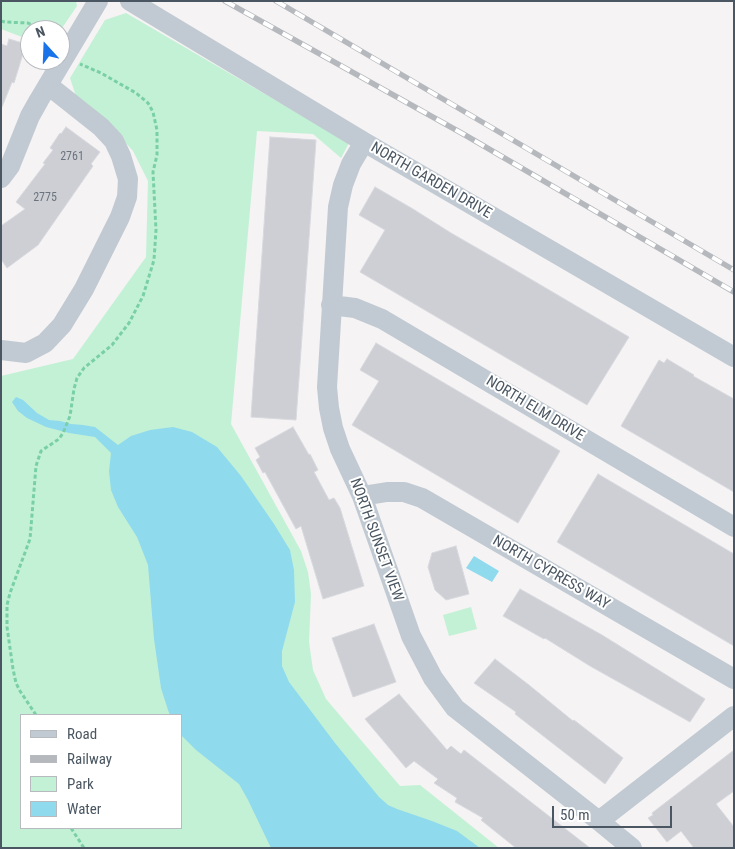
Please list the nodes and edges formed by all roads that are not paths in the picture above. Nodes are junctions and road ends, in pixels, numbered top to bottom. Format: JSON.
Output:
{"nodes":[{"id":1,"x":98,"y":1,"type":"edge"},
{"id":2,"x":130,"y":1,"type":"edge"},
{"id":3,"x":48,"y":85,"type":"junction"},
{"id":4,"x":364,"y":142,"type":"junction"},
{"id":5,"x":1,"y":178,"type":"edge"},
{"id":6,"x":332,"y":305,"type":"junction"},
{"id":7,"x":1,"y":350,"type":"edge"},
{"id":8,"x":26,"y":353,"type":"junction"},
{"id":9,"x":734,"y":357,"type":"edge"},
{"id":10,"x":1,"y":360,"type":"edge"},
{"id":11,"x":362,"y":496,"type":"junction"},
{"id":12,"x":734,"y":527,"type":"edge"},
{"id":13,"x":734,"y":679,"type":"edge"},
{"id":14,"x":734,"y":716,"type":"edge"},
{"id":15,"x":599,"y":821,"type":"junction"},
{"id":16,"x":632,"y":848,"type":"edge"}],
"edges":[{"from":1,"to":3,"type":"street"},
{"from":2,"to":4,"type":"street","name":"NORTH GARDEN DRIVE"},
{"from":3,"to":5,"type":"street"},
{"from":3,"to":8,"type":"street"},
{"from":4,"to":6,"type":"street","name":"NORTH SUNSET VIEW"},
{"from":4,"to":9,"type":"street","name":"NORTH GARDEN DRIVE"},
{"from":6,"to":11,"type":"street","name":"NORTH SUNSET VIEW"},
{"from":6,"to":12,"type":"street","name":"NORTH ELM DRIVE"},
{"from":7,"to":8,"type":"street"},
{"from":8,"to":10,"type":"street"},
{"from":11,"to":13,"type":"street","name":"NORTH CYPRESS WAY"},
{"from":11,"to":15,"type":"street","name":"NORTH SUNSET VIEW"},
{"from":14,"to":15,"type":"street"},
{"from":15,"to":16,"type":"street","name":"NORTH SUNSET VIEW"}]}
